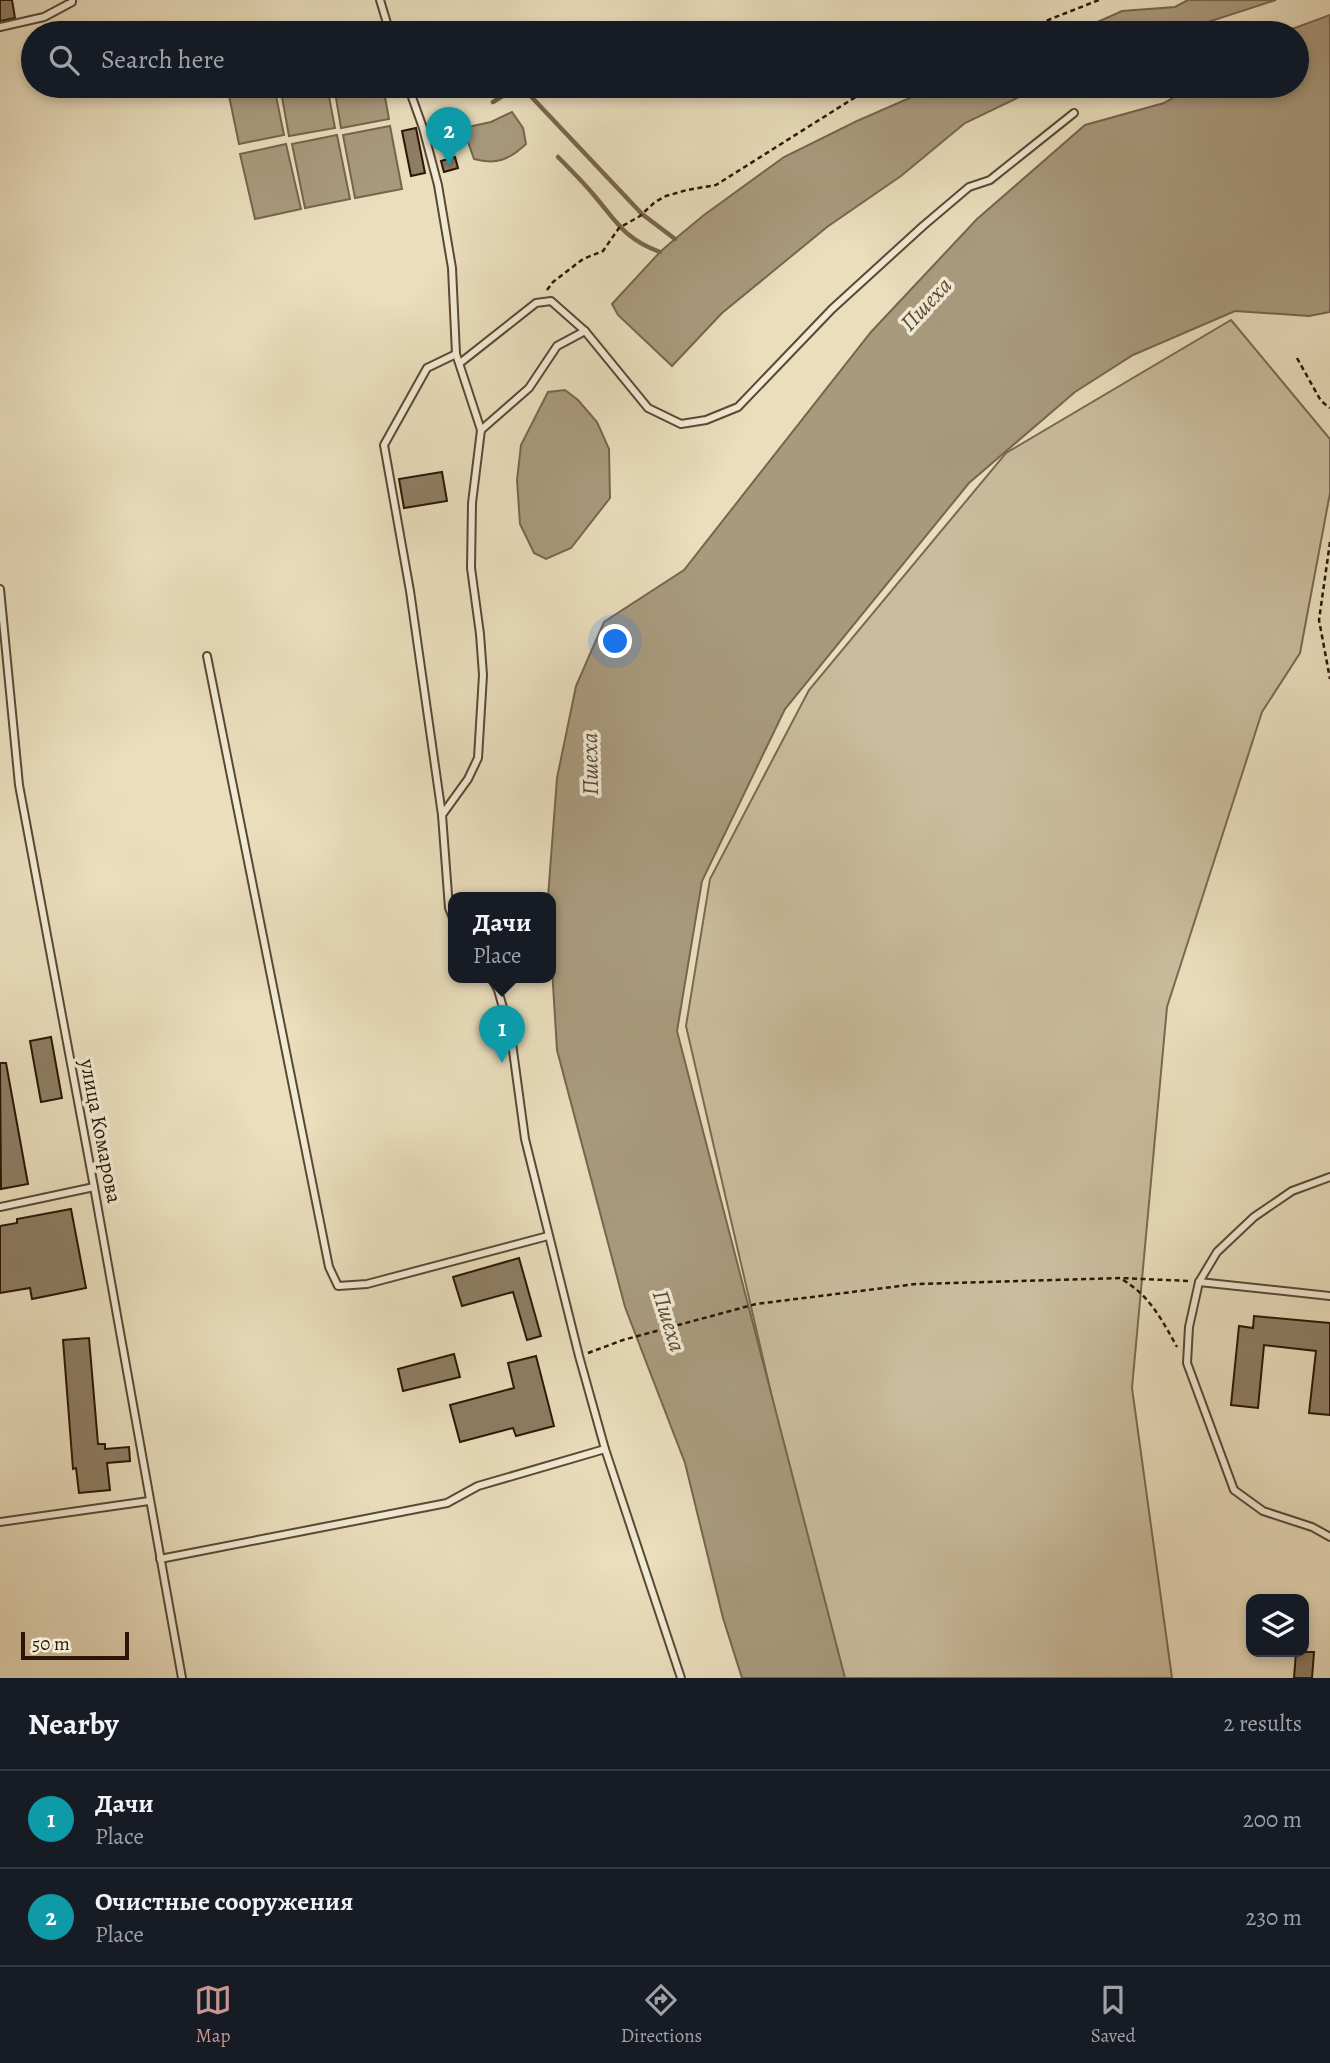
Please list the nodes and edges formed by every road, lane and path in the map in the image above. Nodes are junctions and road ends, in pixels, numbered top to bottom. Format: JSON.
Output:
{"nodes":[{"id":1,"x":72,"y":0,"type":"edge"},
{"id":2,"x":380,"y":0,"type":"edge"},
{"id":3,"x":1099,"y":0,"type":"edge"},
{"id":4,"x":26,"y":21,"type":"edge"},
{"id":5,"x":386,"y":21,"type":"edge"},
{"id":6,"x":1046,"y":21,"type":"edge"},
{"id":7,"x":21,"y":22,"type":"edge"},
{"id":8,"x":0,"y":27,"type":"edge"},
{"id":9,"x":413,"y":98,"type":"edge"},
{"id":10,"x":854,"y":98,"type":"edge"},
{"id":11,"x":1074,"y":113,"type":"dead end"},
{"id":12,"x":536,"y":303,"type":"junction"},
{"id":13,"x":585,"y":331,"type":"junction"},
{"id":14,"x":456,"y":354,"type":"junction"},
{"id":15,"x":1297,"y":358,"type":"dead end"},
{"id":16,"x":460,"y":363,"type":"junction"},
{"id":17,"x":1330,"y":408,"type":"edge"},
{"id":18,"x":481,"y":430,"type":"junction"},
{"id":19,"x":1330,"y":542,"type":"edge"},
{"id":20,"x":0,"y":589,"type":"edge"},
{"id":21,"x":207,"y":656,"type":"dead end"},
{"id":22,"x":1330,"y":679,"type":"edge"},
{"id":23,"x":442,"y":816,"type":"junction"},
{"id":24,"x":448,"y":895,"type":"edge"},
{"id":25,"x":494,"y":983,"type":"edge"},
{"id":26,"x":1330,"y":1177,"type":"edge"},
{"id":27,"x":94,"y":1187,"type":"junction"},
{"id":28,"x":0,"y":1207,"type":"edge"},
{"id":29,"x":548,"y":1236,"type":"junction"},
{"id":30,"x":1120,"y":1278,"type":"junction"},
{"id":31,"x":1199,"y":1282,"type":"junction"},
{"id":32,"x":1330,"y":1296,"type":"edge"},
{"id":33,"x":579,"y":1356,"type":"junction"},
{"id":34,"x":1187,"y":1363,"type":"junction"},
{"id":35,"x":605,"y":1449,"type":"junction"},
{"id":36,"x":149,"y":1501,"type":"junction"},
{"id":37,"x":0,"y":1522,"type":"edge"},
{"id":38,"x":1330,"y":1537,"type":"edge"},
{"id":39,"x":160,"y":1559,"type":"junction"},
{"id":40,"x":182,"y":1678,"type":"edge"},
{"id":41,"x":681,"y":1678,"type":"edge"}],
"edges":[{"from":1,"to":4,"type":"lane"},
{"from":2,"to":5,"type":"lane"},
{"from":3,"to":6,"type":"path"},
{"from":7,"to":8,"type":"lane"},
{"from":9,"to":14,"type":"lane"},
{"from":10,"to":12,"type":"path"},
{"from":11,"to":13,"type":"lane"},
{"from":12,"to":13,"type":"lane"},
{"from":12,"to":16,"type":"lane"},
{"from":13,"to":18,"type":"lane"},
{"from":14,"to":16,"type":"lane"},
{"from":14,"to":23,"type":"lane"},
{"from":15,"to":17,"type":"path"},
{"from":16,"to":18,"type":"lane"},
{"from":18,"to":23,"type":"lane"},
{"from":19,"to":22,"type":"path"},
{"from":20,"to":27,"type":"lane","name":"улица Комарова"},
{"from":21,"to":29,"type":"lane"},
{"from":23,"to":24,"type":"lane"},
{"from":25,"to":29,"type":"lane"},
{"from":26,"to":31,"type":"lane"},
{"from":27,"to":28,"type":"lane"},
{"from":27,"to":36,"type":"lane","name":"улица Комарова"},
{"from":29,"to":33,"type":"lane"},
{"from":30,"to":31,"type":"path"},
{"from":30,"to":33,"type":"path"},
{"from":30,"to":34,"type":"path"},
{"from":31,"to":32,"type":"lane"},
{"from":31,"to":34,"type":"lane"},
{"from":33,"to":35,"type":"lane"},
{"from":34,"to":38,"type":"lane"},
{"from":35,"to":39,"type":"lane"},
{"from":35,"to":41,"type":"lane"},
{"from":36,"to":37,"type":"lane"},
{"from":36,"to":39,"type":"lane","name":"улица Комарова"},
{"from":39,"to":40,"type":"lane","name":"улица Комарова"}]}
